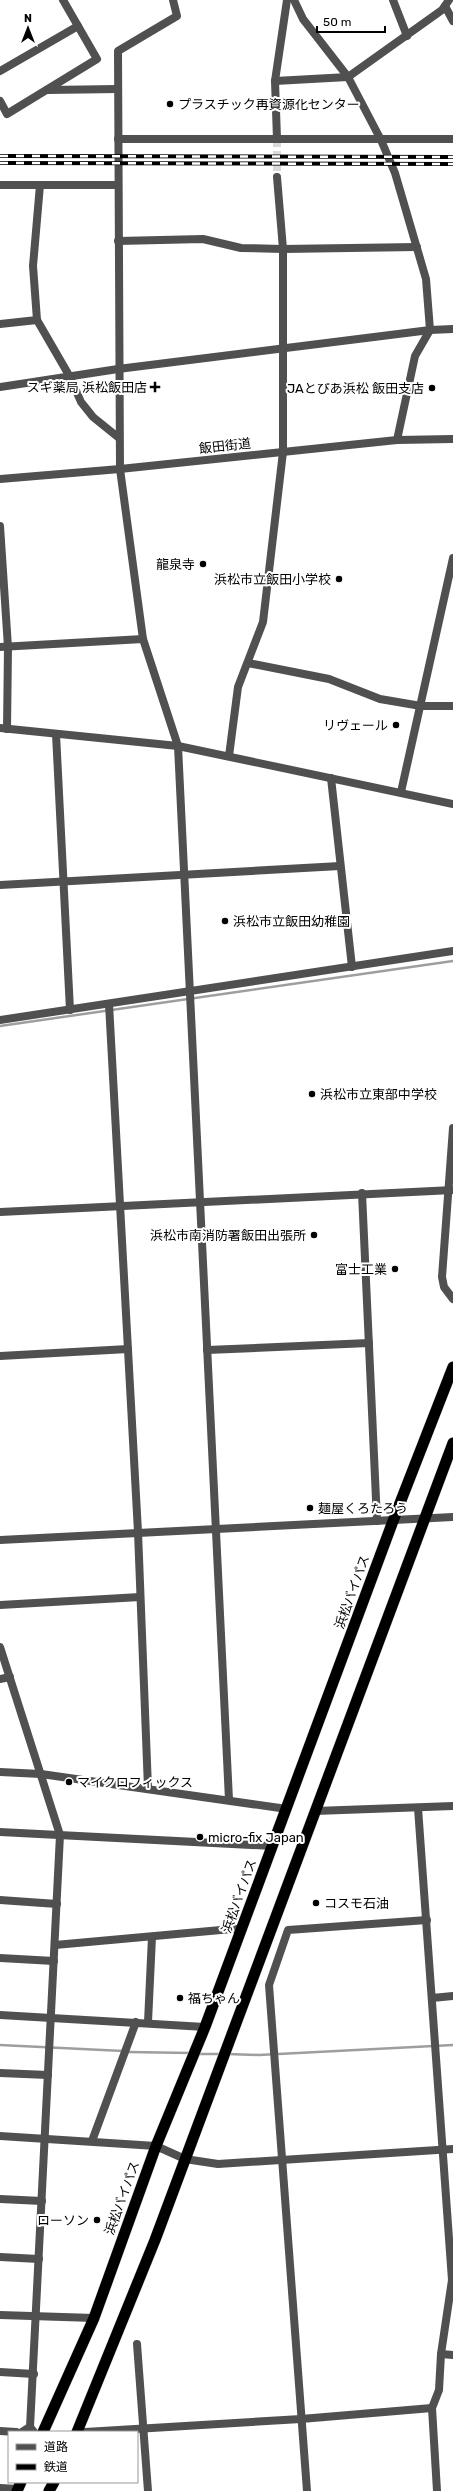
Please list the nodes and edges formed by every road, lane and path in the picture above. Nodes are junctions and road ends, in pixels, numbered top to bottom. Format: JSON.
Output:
{"nodes":[{"id":1,"x":63,"y":0,"type":"edge"},
{"id":2,"x":173,"y":0,"type":"edge"},
{"id":3,"x":287,"y":0,"type":"edge"},
{"id":4,"x":294,"y":0,"type":"edge"},
{"id":5,"x":393,"y":0,"type":"edge"},
{"id":6,"x":447,"y":3,"type":"edge"},
{"id":7,"x":453,"y":21,"type":"edge"},
{"id":8,"x":78,"y":26,"type":"junction"},
{"id":9,"x":407,"y":36,"type":"junction"},
{"id":10,"x":0,"y":71,"type":"edge"},
{"id":11,"x":348,"y":77,"type":"junction"},
{"id":12,"x":275,"y":81,"type":"junction"},
{"id":13,"x":118,"y":89,"type":"junction"},
{"id":14,"x":45,"y":90,"type":"junction"},
{"id":15,"x":0,"y":101,"type":"edge"},
{"id":16,"x":118,"y":139,"type":"junction"},
{"id":17,"x":277,"y":139,"type":"junction"},
{"id":18,"x":453,"y":139,"type":"edge"},
{"id":19,"x":381,"y":140,"type":"junction"},
{"id":20,"x":277,"y":177,"type":"tunnel mouth"},
{"id":21,"x":0,"y":185,"type":"edge"},
{"id":22,"x":40,"y":185,"type":"junction"},
{"id":23,"x":118,"y":185,"type":"junction"},
{"id":24,"x":118,"y":241,"type":"junction"},
{"id":25,"x":417,"y":247,"type":"junction"},
{"id":26,"x":283,"y":249,"type":"junction"},
{"id":27,"x":36,"y":320,"type":"junction"},
{"id":28,"x":0,"y":324,"type":"edge"},
{"id":29,"x":453,"y":329,"type":"edge"},
{"id":30,"x":430,"y":330,"type":"junction"},
{"id":31,"x":283,"y":349,"type":"junction"},
{"id":32,"x":118,"y":369,"type":"junction"},
{"id":33,"x":70,"y":377,"type":"junction"},
{"id":34,"x":0,"y":386,"type":"edge"},
{"id":35,"x":120,"y":438,"type":"junction"},
{"id":36,"x":453,"y":439,"type":"edge"},
{"id":37,"x":397,"y":440,"type":"junction"},
{"id":38,"x":284,"y":452,"type":"junction"},
{"id":39,"x":120,"y":469,"type":"junction"},
{"id":40,"x":0,"y":479,"type":"edge"},
{"id":41,"x":0,"y":526,"type":"edge"},
{"id":42,"x":453,"y":558,"type":"edge"},
{"id":43,"x":143,"y":639,"type":"junction"},
{"id":44,"x":4,"y":647,"type":"edge"},
{"id":45,"x":248,"y":663,"type":"junction"},
{"id":46,"x":421,"y":706,"type":"junction"},
{"id":47,"x":453,"y":706,"type":"edge"},
{"id":48,"x":4,"y":729,"type":"edge"},
{"id":49,"x":56,"y":734,"type":"junction"},
{"id":50,"x":178,"y":746,"type":"junction"},
{"id":51,"x":229,"y":756,"type":"junction"},
{"id":52,"x":331,"y":778,"type":"junction"},
{"id":53,"x":401,"y":792,"type":"junction"},
{"id":54,"x":453,"y":804,"type":"edge"},
{"id":55,"x":340,"y":866,"type":"junction"},
{"id":56,"x":183,"y":875,"type":"junction"},
{"id":57,"x":63,"y":882,"type":"junction"},
{"id":58,"x":0,"y":885,"type":"edge"},
{"id":59,"x":453,"y":951,"type":"edge"},
{"id":60,"x":352,"y":967,"type":"junction"},
{"id":61,"x":189,"y":992,"type":"junction"},
{"id":62,"x":109,"y":1004,"type":"junction"},
{"id":63,"x":70,"y":1010,"type":"junction"},
{"id":64,"x":0,"y":1020,"type":"edge"},
{"id":65,"x":453,"y":1128,"type":"edge"},
{"id":66,"x":450,"y":1190,"type":"edge"},
{"id":67,"x":362,"y":1194,"type":"junction"},
{"id":68,"x":200,"y":1202,"type":"junction"},
{"id":69,"x":121,"y":1206,"type":"junction"},
{"id":70,"x":0,"y":1212,"type":"edge"},
{"id":71,"x":453,"y":1299,"type":"edge"},
{"id":72,"x":369,"y":1343,"type":"junction"},
{"id":73,"x":128,"y":1349,"type":"junction"},
{"id":74,"x":207,"y":1350,"type":"junction"},
{"id":75,"x":0,"y":1356,"type":"edge"},
{"id":76,"x":453,"y":1367,"type":"edge"},
{"id":77,"x":453,"y":1443,"type":"edge"},
{"id":78,"x":453,"y":1517,"type":"edge"},
{"id":79,"x":425,"y":1519,"type":"junction"},
{"id":80,"x":377,"y":1521,"type":"junction"},
{"id":81,"x":393,"y":1521,"type":"junction"},
{"id":82,"x":216,"y":1528,"type":"junction"},
{"id":83,"x":138,"y":1532,"type":"junction"},
{"id":84,"x":0,"y":1540,"type":"edge"},
{"id":85,"x":140,"y":1597,"type":"junction"},
{"id":86,"x":0,"y":1605,"type":"edge"},
{"id":87,"x":0,"y":1647,"type":"edge"},
{"id":88,"x":10,"y":1677,"type":"junction"},
{"id":89,"x":0,"y":1679,"type":"edge"},
{"id":90,"x":0,"y":1772,"type":"edge"},
{"id":91,"x":41,"y":1774,"type":"junction"},
{"id":92,"x":148,"y":1788,"type":"junction"},
{"id":93,"x":230,"y":1800,"type":"junction"},
{"id":94,"x":453,"y":1806,"type":"edge"},
{"id":95,"x":418,"y":1808,"type":"junction"},
{"id":96,"x":287,"y":1809,"type":"junction"},
{"id":97,"x":315,"y":1811,"type":"junction"},
{"id":98,"x":0,"y":1832,"type":"edge"},
{"id":99,"x":60,"y":1834,"type":"junction"},
{"id":100,"x":273,"y":1846,"type":"junction"},
{"id":101,"x":0,"y":1900,"type":"edge"},
{"id":102,"x":57,"y":1904,"type":"junction"},
{"id":103,"x":426,"y":1920,"type":"junction"},
{"id":104,"x":243,"y":1928,"type":"junction"},
{"id":105,"x":152,"y":1937,"type":"junction"},
{"id":106,"x":55,"y":1945,"type":"junction"},
{"id":107,"x":0,"y":1958,"type":"edge"},
{"id":108,"x":54,"y":1961,"type":"junction"},
{"id":109,"x":453,"y":1996,"type":"edge"},
{"id":110,"x":432,"y":1998,"type":"junction"},
{"id":111,"x":0,"y":2015,"type":"edge"},
{"id":112,"x":51,"y":2018,"type":"junction"},
{"id":113,"x":136,"y":2022,"type":"junction"},
{"id":114,"x":148,"y":2022,"type":"junction"},
{"id":115,"x":205,"y":2027,"type":"junction"},
{"id":116,"x":0,"y":2073,"type":"edge"},
{"id":117,"x":48,"y":2075,"type":"junction"},
{"id":118,"x":0,"y":2136,"type":"edge"},
{"id":119,"x":45,"y":2138,"type":"junction"},
{"id":120,"x":92,"y":2141,"type":"junction"},
{"id":121,"x":156,"y":2146,"type":"junction"},
{"id":122,"x":453,"y":2148,"type":"edge"},
{"id":123,"x":443,"y":2149,"type":"junction"},
{"id":124,"x":185,"y":2159,"type":"junction"},
{"id":125,"x":281,"y":2161,"type":"junction"},
{"id":126,"x":0,"y":2199,"type":"edge"},
{"id":127,"x":42,"y":2201,"type":"junction"},
{"id":128,"x":0,"y":2257,"type":"edge"},
{"id":129,"x":39,"y":2259,"type":"junction"},
{"id":130,"x":0,"y":2315,"type":"edge"},
{"id":131,"x":36,"y":2316,"type":"junction"},
{"id":132,"x":94,"y":2318,"type":"junction"},
{"id":133,"x":137,"y":2344,"type":"dead end"},
{"id":134,"x":441,"y":2354,"type":"junction"},
{"id":135,"x":453,"y":2355,"type":"edge"},
{"id":136,"x":0,"y":2372,"type":"edge"},
{"id":137,"x":34,"y":2374,"type":"junction"},
{"id":138,"x":432,"y":2408,"type":"junction"},
{"id":139,"x":301,"y":2419,"type":"junction"},
{"id":140,"x":32,"y":2429,"type":"edge"},
{"id":141,"x":145,"y":2429,"type":"junction"},
{"id":142,"x":44,"y":2431,"type":"edge"},
{"id":143,"x":77,"y":2431,"type":"edge"},
{"id":144,"x":105,"y":2431,"type":"edge"},
{"id":145,"x":18,"y":2487,"type":"edge"},
{"id":146,"x":0,"y":2488,"type":"edge"},
{"id":147,"x":148,"y":2491,"type":"edge"},
{"id":148,"x":307,"y":2491,"type":"edge"},
{"id":149,"x":437,"y":2491,"type":"edge"}],
"edges":[{"from":1,"to":8,"type":"street"},
{"from":2,"to":13,"type":"street"},
{"from":3,"to":12,"type":"street"},
{"from":4,"to":11,"type":"street"},
{"from":5,"to":9,"type":"street"},
{"from":6,"to":7,"type":"street"},
{"from":6,"to":9,"type":"street"},
{"from":8,"to":10,"type":"street"},
{"from":8,"to":14,"type":"street"},
{"from":9,"to":11,"type":"street"},
{"from":11,"to":12,"type":"street"},
{"from":11,"to":19,"type":"street"},
{"from":12,"to":17,"type":"street"},
{"from":13,"to":14,"type":"street"},
{"from":13,"to":16,"type":"street"},
{"from":14,"to":15,"type":"street"},
{"from":16,"to":17,"type":"street"},
{"from":16,"to":23,"type":"street"},
{"from":17,"to":19,"type":"street"},
{"from":18,"to":19,"type":"street"},
{"from":19,"to":25,"type":"street"},
{"from":20,"to":26,"type":"street"},
{"from":21,"to":22,"type":"street"},
{"from":22,"to":23,"type":"street"},
{"from":22,"to":27,"type":"street"},
{"from":23,"to":24,"type":"street"},
{"from":24,"to":26,"type":"street"},
{"from":24,"to":32,"type":"street"},
{"from":25,"to":26,"type":"street"},
{"from":25,"to":30,"type":"street"},
{"from":26,"to":31,"type":"street"},
{"from":27,"to":28,"type":"street"},
{"from":27,"to":33,"type":"street"},
{"from":29,"to":30,"type":"street"},
{"from":30,"to":31,"type":"street"},
{"from":30,"to":37,"type":"street"},
{"from":31,"to":32,"type":"street"},
{"from":31,"to":38,"type":"street"},
{"from":32,"to":33,"type":"street"},
{"from":32,"to":35,"type":"street"},
{"from":33,"to":34,"type":"street"},
{"from":33,"to":35,"type":"street"},
{"from":35,"to":39,"type":"street"},
{"from":36,"to":37,"type":"street","name":"飯田街道"},
{"from":37,"to":38,"type":"street","name":"飯田街道"},
{"from":38,"to":39,"type":"street","name":"飯田街道"},
{"from":38,"to":45,"type":"street"},
{"from":39,"to":40,"type":"street","name":"飯田街道"},
{"from":39,"to":43,"type":"street"},
{"from":41,"to":44,"type":"street"},
{"from":42,"to":46,"type":"street"},
{"from":43,"to":44,"type":"street"},
{"from":43,"to":50,"type":"street"},
{"from":44,"to":48,"type":"street"},
{"from":45,"to":46,"type":"street"},
{"from":45,"to":51,"type":"street"},
{"from":46,"to":47,"type":"street"},
{"from":46,"to":53,"type":"street"},
{"from":48,"to":49,"type":"street"},
{"from":49,"to":50,"type":"street"},
{"from":49,"to":57,"type":"street"},
{"from":50,"to":51,"type":"street"},
{"from":50,"to":56,"type":"street"},
{"from":51,"to":52,"type":"street"},
{"from":52,"to":53,"type":"street"},
{"from":52,"to":55,"type":"street"},
{"from":53,"to":54,"type":"street"},
{"from":55,"to":56,"type":"street"},
{"from":55,"to":60,"type":"street"},
{"from":56,"to":57,"type":"street"},
{"from":56,"to":61,"type":"street"},
{"from":57,"to":58,"type":"street"},
{"from":57,"to":63,"type":"street"},
{"from":59,"to":60,"type":"street"},
{"from":60,"to":61,"type":"street"},
{"from":61,"to":62,"type":"street"},
{"from":61,"to":68,"type":"street"},
{"from":62,"to":63,"type":"street"},
{"from":62,"to":69,"type":"street"},
{"from":63,"to":64,"type":"street"},
{"from":65,"to":66,"type":"street"},
{"from":66,"to":67,"type":"street"},
{"from":66,"to":71,"type":"street"},
{"from":67,"to":68,"type":"street"},
{"from":67,"to":72,"type":"street"},
{"from":68,"to":69,"type":"street"},
{"from":68,"to":74,"type":"street"},
{"from":69,"to":70,"type":"street"},
{"from":69,"to":73,"type":"street"},
{"from":72,"to":74,"type":"street"},
{"from":72,"to":80,"type":"street"},
{"from":73,"to":75,"type":"street"},
{"from":73,"to":83,"type":"street"},
{"from":74,"to":82,"type":"street"},
{"from":76,"to":81,"type":"highway","name":"浜松バイパス"},
{"from":77,"to":79,"type":"highway"},
{"from":78,"to":79,"type":"street"},
{"from":79,"to":81,"type":"street"},
{"from":79,"to":97,"type":"highway"},
{"from":80,"to":81,"type":"street"},
{"from":80,"to":82,"type":"street"},
{"from":81,"to":96,"type":"highway","name":"浜松バイパス"},
{"from":82,"to":83,"type":"street"},
{"from":82,"to":93,"type":"street"},
{"from":83,"to":84,"type":"street"},
{"from":83,"to":85,"type":"street"},
{"from":85,"to":86,"type":"street"},
{"from":85,"to":92,"type":"street"},
{"from":87,"to":88,"type":"street"},
{"from":88,"to":89,"type":"street"},
{"from":88,"to":91,"type":"street"},
{"from":90,"to":91,"type":"street"},
{"from":91,"to":92,"type":"street"},
{"from":91,"to":99,"type":"street"},
{"from":92,"to":93,"type":"street"},
{"from":93,"to":96,"type":"street"},
{"from":94,"to":95,"type":"street"},
{"from":95,"to":97,"type":"street"},
{"from":95,"to":103,"type":"street"},
{"from":96,"to":100,"type":"highway","name":"浜松バイパス"},
{"from":97,"to":124,"type":"highway"},
{"from":98,"to":99,"type":"street"},
{"from":99,"to":100,"type":"street"},
{"from":99,"to":102,"type":"street"},
{"from":100,"to":104,"type":"highway","name":"浜松バイパス"},
{"from":101,"to":102,"type":"street"},
{"from":102,"to":106,"type":"street"},
{"from":103,"to":110,"type":"street"},
{"from":103,"to":125,"type":"street"},
{"from":104,"to":105,"type":"street"},
{"from":104,"to":115,"type":"highway","name":"浜松バイパス"},
{"from":105,"to":106,"type":"street"},
{"from":105,"to":114,"type":"street"},
{"from":106,"to":108,"type":"street"},
{"from":107,"to":108,"type":"street"},
{"from":108,"to":112,"type":"street"},
{"from":109,"to":110,"type":"street"},
{"from":110,"to":123,"type":"street"},
{"from":111,"to":112,"type":"street"},
{"from":112,"to":113,"type":"street"},
{"from":112,"to":117,"type":"street"},
{"from":113,"to":114,"type":"street"},
{"from":113,"to":120,"type":"street"},
{"from":114,"to":115,"type":"street"},
{"from":115,"to":121,"type":"highway","name":"浜松バイパス"},
{"from":116,"to":117,"type":"street"},
{"from":117,"to":119,"type":"street"},
{"from":118,"to":119,"type":"street"},
{"from":119,"to":120,"type":"street"},
{"from":119,"to":127,"type":"street"},
{"from":120,"to":121,"type":"street"},
{"from":121,"to":124,"type":"street"},
{"from":121,"to":132,"type":"highway","name":"浜松バイパス"},
{"from":122,"to":123,"type":"street"},
{"from":123,"to":125,"type":"street"},
{"from":123,"to":134,"type":"street"},
{"from":124,"to":125,"type":"street"},
{"from":124,"to":143,"type":"highway"},
{"from":125,"to":139,"type":"street"},
{"from":126,"to":127,"type":"street"},
{"from":127,"to":129,"type":"street"},
{"from":128,"to":129,"type":"street"},
{"from":129,"to":131,"type":"street"},
{"from":130,"to":131,"type":"street"},
{"from":131,"to":132,"type":"street"},
{"from":131,"to":137,"type":"street"},
{"from":132,"to":142,"type":"highway","name":"浜松バイパス"},
{"from":133,"to":141,"type":"street"},
{"from":134,"to":135,"type":"street"},
{"from":134,"to":138,"type":"street"},
{"from":136,"to":137,"type":"street"},
{"from":137,"to":140,"type":"street"},
{"from":138,"to":139,"type":"street"},
{"from":138,"to":149,"type":"street"},
{"from":139,"to":141,"type":"street"},
{"from":139,"to":148,"type":"street"},
{"from":141,"to":144,"type":"street"},
{"from":141,"to":147,"type":"street"},
{"from":145,"to":146,"type":"street"}]}
